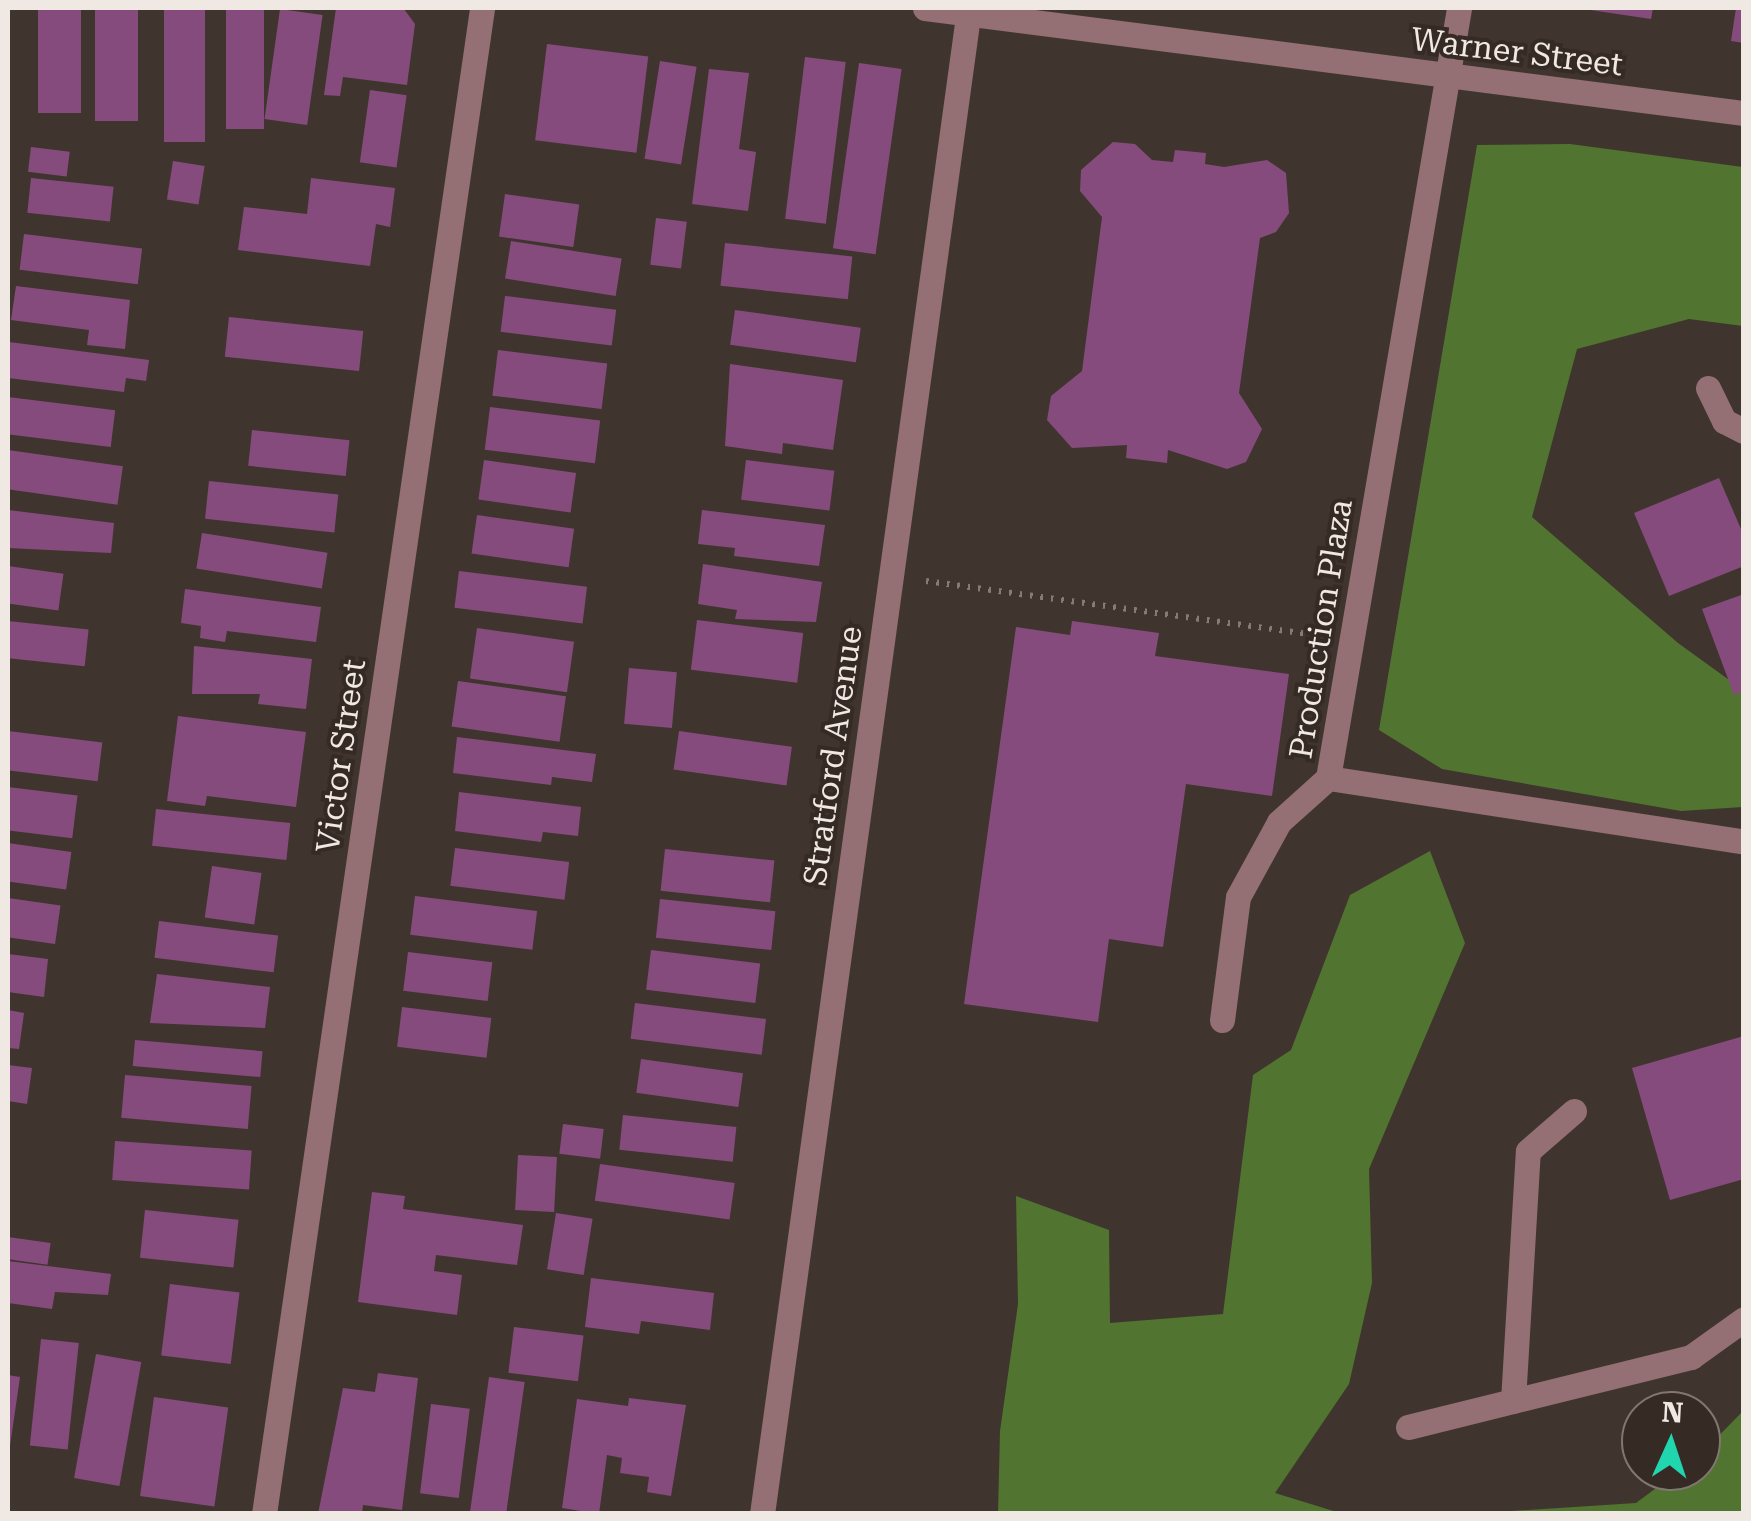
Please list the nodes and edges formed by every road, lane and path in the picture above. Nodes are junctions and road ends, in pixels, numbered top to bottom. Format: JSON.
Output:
{"nodes":[{"id":1,"x":482,"y":8,"type":"edge"},
{"id":2,"x":925,"y":8,"type":"edge"},
{"id":3,"x":1459,"y":8,"type":"edge"},
{"id":4,"x":968,"y":10,"type":"edge"},
{"id":5,"x":1448,"y":76,"type":"junction"},
{"id":6,"x":1744,"y":113,"type":"edge"},
{"id":7,"x":1708,"y":388,"type":"dead end"},
{"id":8,"x":1744,"y":431,"type":"edge"},
{"id":9,"x":890,"y":576,"type":"junction"},
{"id":10,"x":1352,"y":640,"type":"junction"},
{"id":11,"x":1328,"y":778,"type":"junction"},
{"id":12,"x":1744,"y":842,"type":"edge"},
{"id":13,"x":1222,"y":1020,"type":"dead end"},
{"id":14,"x":1574,"y":1111,"type":"dead end"},
{"id":15,"x":1744,"y":1319,"type":"edge"},
{"id":16,"x":1514,"y":1401,"type":"junction"},
{"id":17,"x":1408,"y":1427,"type":"dead end"},
{"id":18,"x":264,"y":1514,"type":"edge"},
{"id":19,"x":762,"y":1514,"type":"edge"}],
"edges":[{"from":1,"to":18,"type":"street","name":"Victor Street"},
{"from":2,"to":4,"type":"street","name":"Warner Street"},
{"from":3,"to":5,"type":"street","name":"Production Plaza"},
{"from":4,"to":5,"type":"street","name":"Warner Street"},
{"from":4,"to":9,"type":"street","name":"Stratford Avenue"},
{"from":5,"to":6,"type":"street","name":"Warner Street"},
{"from":5,"to":10,"type":"street","name":"Production Plaza"},
{"from":7,"to":8,"type":"street"},
{"from":9,"to":10,"type":"path"},
{"from":9,"to":19,"type":"street","name":"Stratford Avenue"},
{"from":10,"to":11,"type":"street","name":"Production Plaza"},
{"from":11,"to":12,"type":"street","name":"Production Plaza"},
{"from":11,"to":13,"type":"street"},
{"from":14,"to":16,"type":"street"},
{"from":15,"to":16,"type":"street"},
{"from":16,"to":17,"type":"street"}]}
